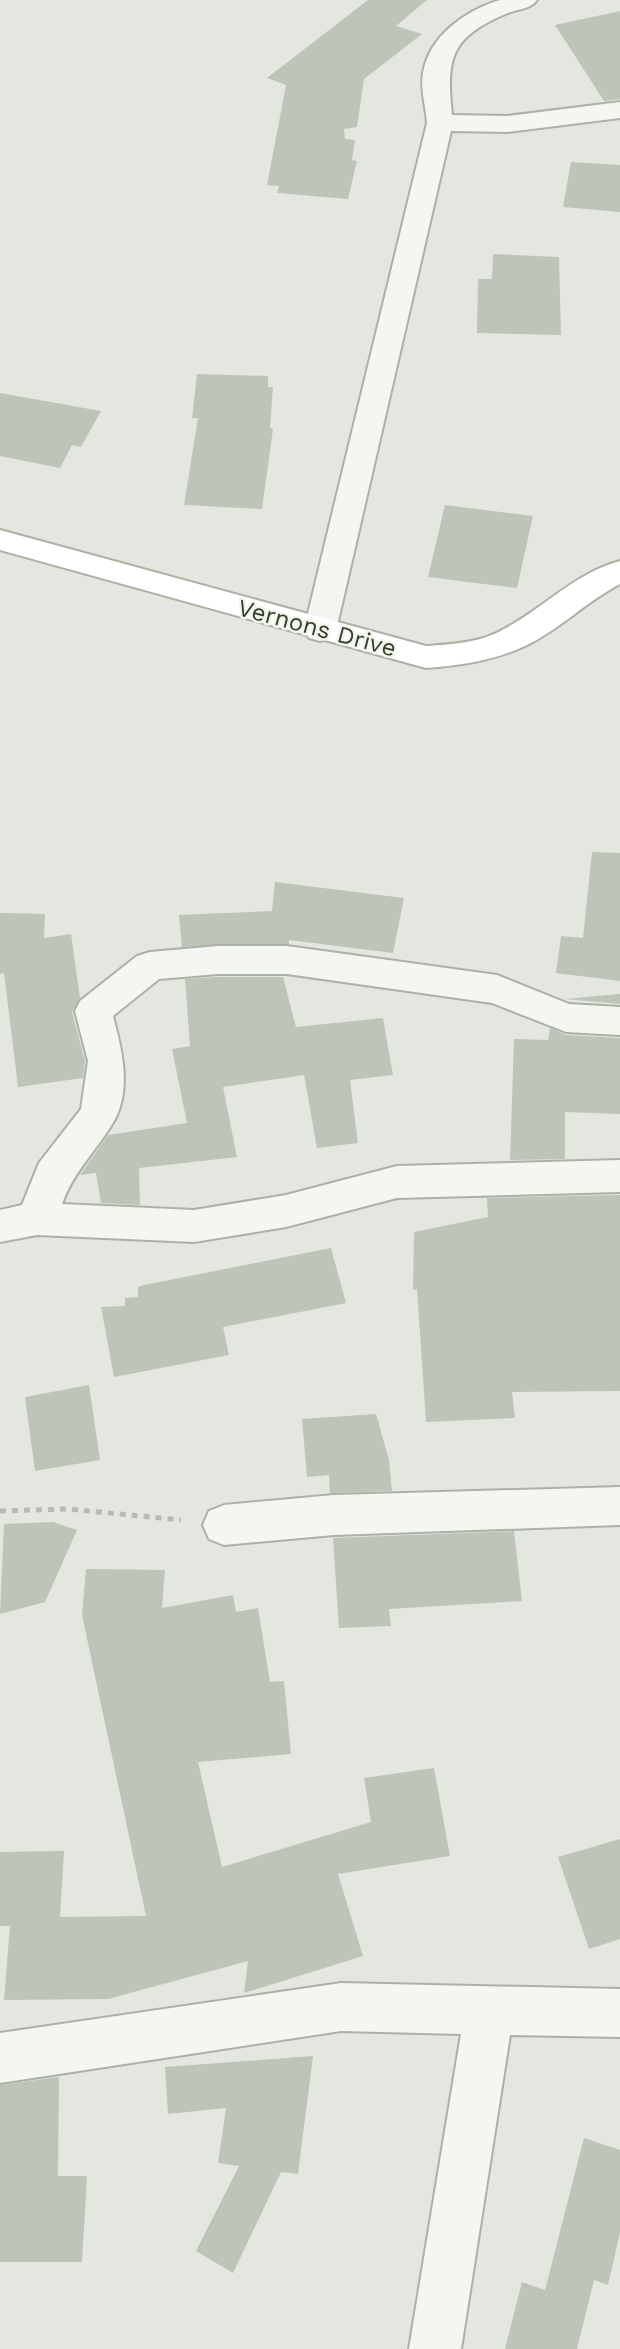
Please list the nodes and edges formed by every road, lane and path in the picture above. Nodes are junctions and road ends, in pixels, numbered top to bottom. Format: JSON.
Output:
{"nodes":[{"id":1,"x":525,"y":0,"type":"edge"},
{"id":2,"x":620,"y":110,"type":"edge"},
{"id":3,"x":439,"y":123,"type":"junction"},
{"id":4,"x":2,"y":543,"type":"edge"},
{"id":5,"x":620,"y":571,"type":"edge"},
{"id":6,"x":320,"y":630,"type":"junction"},
{"id":7,"x":620,"y":1021,"type":"edge"},
{"id":8,"x":620,"y":1176,"type":"edge"},
{"id":9,"x":37,"y":1219,"type":"junction"},
{"id":10,"x":0,"y":1226,"type":"edge"},
{"id":11,"x":620,"y":1506,"type":"edge"},
{"id":12,"x":0,"y":1511,"type":"edge"},
{"id":13,"x":224,"y":1525,"type":"joint"},
{"id":14,"x":489,"y":2011,"type":"junction"},
{"id":15,"x":620,"y":2013,"type":"edge"},
{"id":16,"x":0,"y":2058,"type":"edge"},
{"id":17,"x":435,"y":2349,"type":"edge"}],
"edges":[{"from":1,"to":3,"type":"street"},
{"from":2,"to":3,"type":"street"},
{"from":3,"to":6,"type":"street"},
{"from":4,"to":6,"type":"street","name":"Vernons Drive"},
{"from":5,"to":6,"type":"street","name":"Vernons Drive"},
{"from":7,"to":9,"type":"street"},
{"from":8,"to":9,"type":"street"},
{"from":9,"to":10,"type":"street"},
{"from":11,"to":13,"type":"street"},
{"from":12,"to":13,"type":"path"},
{"from":14,"to":15,"type":"street"},
{"from":14,"to":16,"type":"street"},
{"from":14,"to":17,"type":"street"}]}
